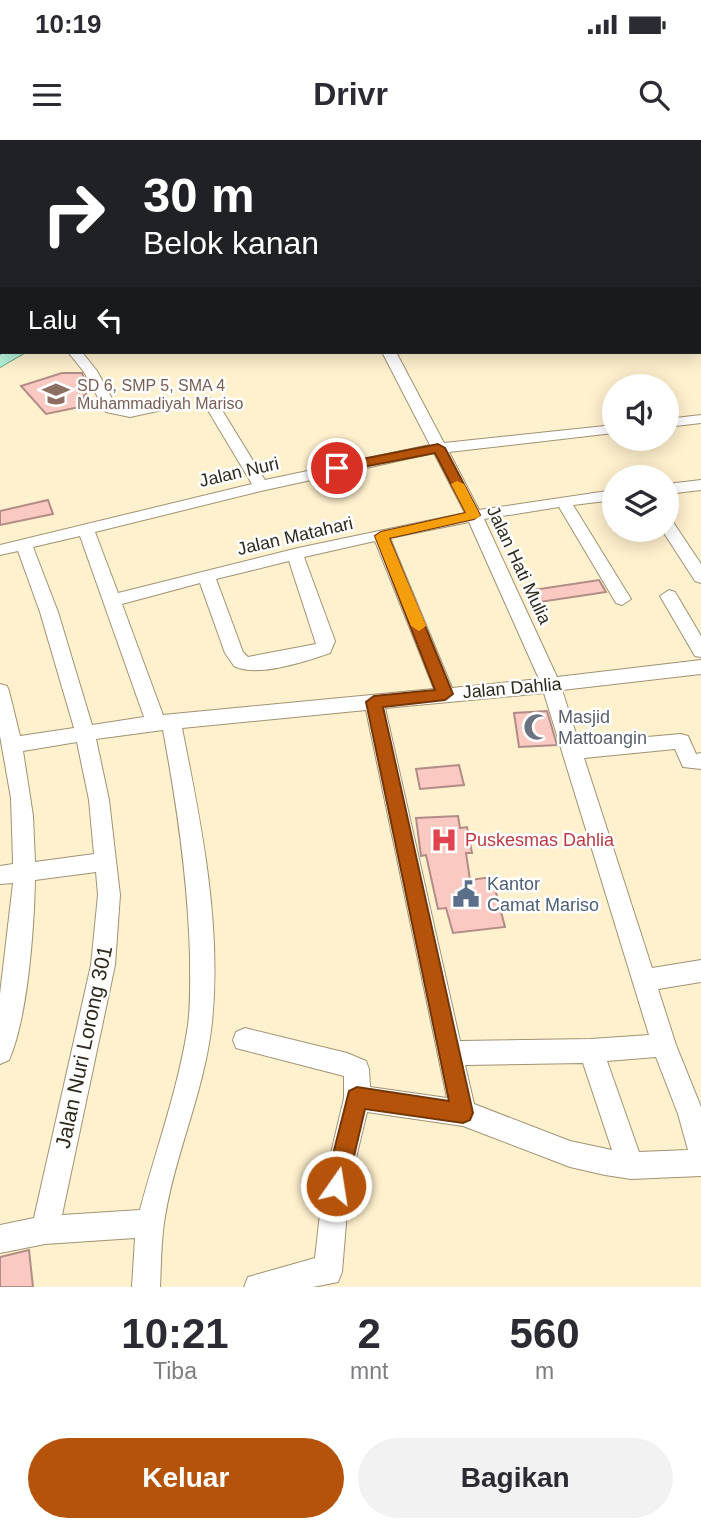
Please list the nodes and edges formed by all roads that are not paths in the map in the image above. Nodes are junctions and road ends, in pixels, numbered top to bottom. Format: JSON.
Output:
{"nodes":[{"id":1,"x":82,"y":354,"type":"edge"},
{"id":2,"x":391,"y":354,"type":"edge"},
{"id":3,"x":210,"y":402,"type":"dead end"},
{"id":4,"x":162,"y":406,"type":"dead end"},
{"id":5,"x":701,"y":419,"type":"edge"},
{"id":6,"x":679,"y":422,"type":"edge"},
{"id":7,"x":602,"y":430,"type":"edge"},
{"id":8,"x":438,"y":448,"type":"junction"},
{"id":9,"x":701,"y":485,"type":"edge"},
{"id":10,"x":261,"y":486,"type":"junction"},
{"id":11,"x":679,"y":488,"type":"edge"},
{"id":12,"x":602,"y":496,"type":"edge"},
{"id":13,"x":563,"y":501,"type":"junction"},
{"id":14,"x":474,"y":515,"type":"junction"},
{"id":15,"x":86,"y":528,"type":"junction"},
{"id":16,"x":381,"y":536,"type":"junction"},
{"id":17,"x":678,"y":542,"type":"edge"},
{"id":18,"x":24,"y":544,"type":"junction"},
{"id":19,"x":0,"y":550,"type":"edge"},
{"id":20,"x":295,"y":555,"type":"junction"},
{"id":21,"x":206,"y":576,"type":"junction"},
{"id":22,"x":701,"y":577,"type":"edge"},
{"id":23,"x":669,"y":596,"type":"dead end"},
{"id":24,"x":622,"y":599,"type":"dead end"},
{"id":25,"x":110,"y":601,"type":"junction"},
{"id":26,"x":701,"y":651,"type":"edge"},
{"id":27,"x":701,"y":667,"type":"edge"},
{"id":28,"x":551,"y":685,"type":"junction"},
{"id":29,"x":0,"y":691,"type":"edge"},
{"id":30,"x":445,"y":694,"type":"junction"},
{"id":31,"x":374,"y":702,"type":"junction"},
{"id":32,"x":163,"y":723,"type":"junction"},
{"id":33,"x":85,"y":734,"type":"junction"},
{"id":34,"x":11,"y":745,"type":"junction"},
{"id":35,"x":573,"y":751,"type":"junction"},
{"id":36,"x":701,"y":761,"type":"edge"},
{"id":37,"x":105,"y":862,"type":"junction"},
{"id":38,"x":23,"y":871,"type":"junction"},
{"id":39,"x":0,"y":875,"type":"edge"},
{"id":40,"x":701,"y":971,"type":"edge"},
{"id":41,"x":645,"y":980,"type":"junction"},
{"id":42,"x":245,"y":1040,"type":"dead end"},
{"id":43,"x":664,"y":1045,"type":"junction"},
{"id":44,"x":591,"y":1051,"type":"junction"},
{"id":45,"x":0,"y":1052,"type":"edge"},
{"id":46,"x":449,"y":1053,"type":"junction"},
{"id":47,"x":357,"y":1098,"type":"junction"},
{"id":48,"x":463,"y":1113,"type":"junction"},
{"id":49,"x":696,"y":1113,"type":"edge"},
{"id":50,"x":701,"y":1149,"type":"edge"},
{"id":51,"x":701,"y":1163,"type":"edge"},
{"id":52,"x":631,"y":1166,"type":"junction"},
{"id":53,"x":150,"y":1223,"type":"junction"},
{"id":54,"x":45,"y":1230,"type":"junction"},
{"id":55,"x":0,"y":1239,"type":"edge"},
{"id":56,"x":146,"y":1287,"type":"edge"},
{"id":57,"x":258,"y":1287,"type":"edge"}],
"edges":[{"from":1,"to":4,"type":"street"},
{"from":2,"to":8,"type":"street","name":"Jalan Hati Mulia"},
{"from":3,"to":10,"type":"street"},
{"from":5,"to":6,"type":"street"},
{"from":7,"to":8,"type":"street","name":"Jalan Nuri"},
{"from":8,"to":10,"type":"street","name":"Jalan Nuri"},
{"from":8,"to":14,"type":"street","name":"Jalan Hati Mulia"},
{"from":9,"to":11,"type":"street"},
{"from":10,"to":15,"type":"street","name":"Jalan Nuri"},
{"from":12,"to":13,"type":"street","name":"Jalan Matahari"},
{"from":13,"to":14,"type":"street","name":"Jalan Matahari"},
{"from":13,"to":24,"type":"street"},
{"from":14,"to":16,"type":"street","name":"Jalan Matahari"},
{"from":14,"to":28,"type":"street","name":"Jalan Hati Mulia"},
{"from":15,"to":18,"type":"street","name":"Jalan Nuri"},
{"from":15,"to":25,"type":"street"},
{"from":16,"to":20,"type":"street","name":"Jalan Matahari"},
{"from":16,"to":30,"type":"street"},
{"from":17,"to":22,"type":"street"},
{"from":18,"to":19,"type":"street","name":"Jalan Nuri"},
{"from":18,"to":33,"type":"street","name":"Jalan Nuri Lorong 301"},
{"from":20,"to":21,"type":"street","name":"Jalan Matahari"},
{"from":20,"to":21,"type":"street"},
{"from":21,"to":25,"type":"street","name":"Jalan Matahari"},
{"from":23,"to":26,"type":"street"},
{"from":25,"to":32,"type":"street"},
{"from":27,"to":28,"type":"street","name":"Jalan Dahlia"},
{"from":28,"to":30,"type":"street","name":"Jalan Dahlia"},
{"from":28,"to":35,"type":"street","name":"Jalan Hati Mulia"},
{"from":29,"to":34,"type":"street"},
{"from":30,"to":31,"type":"street","name":"Jalan Dahlia"},
{"from":31,"to":32,"type":"street","name":"Jalan Dahlia"},
{"from":31,"to":46,"type":"street"},
{"from":32,"to":33,"type":"street","name":"Jalan Dahlia"},
{"from":32,"to":53,"type":"street"},
{"from":33,"to":34,"type":"street","name":"Jalan Dahlia"},
{"from":33,"to":37,"type":"street","name":"Jalan Nuri Lorong 301"},
{"from":34,"to":38,"type":"street"},
{"from":35,"to":36,"type":"street"},
{"from":35,"to":41,"type":"street","name":"Jalan Hati Mulia"},
{"from":37,"to":38,"type":"street"},
{"from":37,"to":54,"type":"street","name":"Jalan Nuri Lorong 301"},
{"from":38,"to":39,"type":"street"},
{"from":38,"to":45,"type":"street"},
{"from":40,"to":41,"type":"street"},
{"from":41,"to":43,"type":"street","name":"Jalan Hati Mulia"},
{"from":42,"to":47,"type":"street"},
{"from":43,"to":44,"type":"street"},
{"from":43,"to":49,"type":"street","name":"Jalan Hati Mulia"},
{"from":44,"to":46,"type":"street"},
{"from":44,"to":52,"type":"street"},
{"from":46,"to":48,"type":"street"},
{"from":47,"to":48,"type":"street"},
{"from":47,"to":57,"type":"street"},
{"from":48,"to":52,"type":"street"},
{"from":49,"to":50,"type":"street","name":"Jalan Hati Mulia"},
{"from":51,"to":52,"type":"street"},
{"from":53,"to":54,"type":"street"},
{"from":53,"to":56,"type":"street"},
{"from":54,"to":55,"type":"street"}]}
